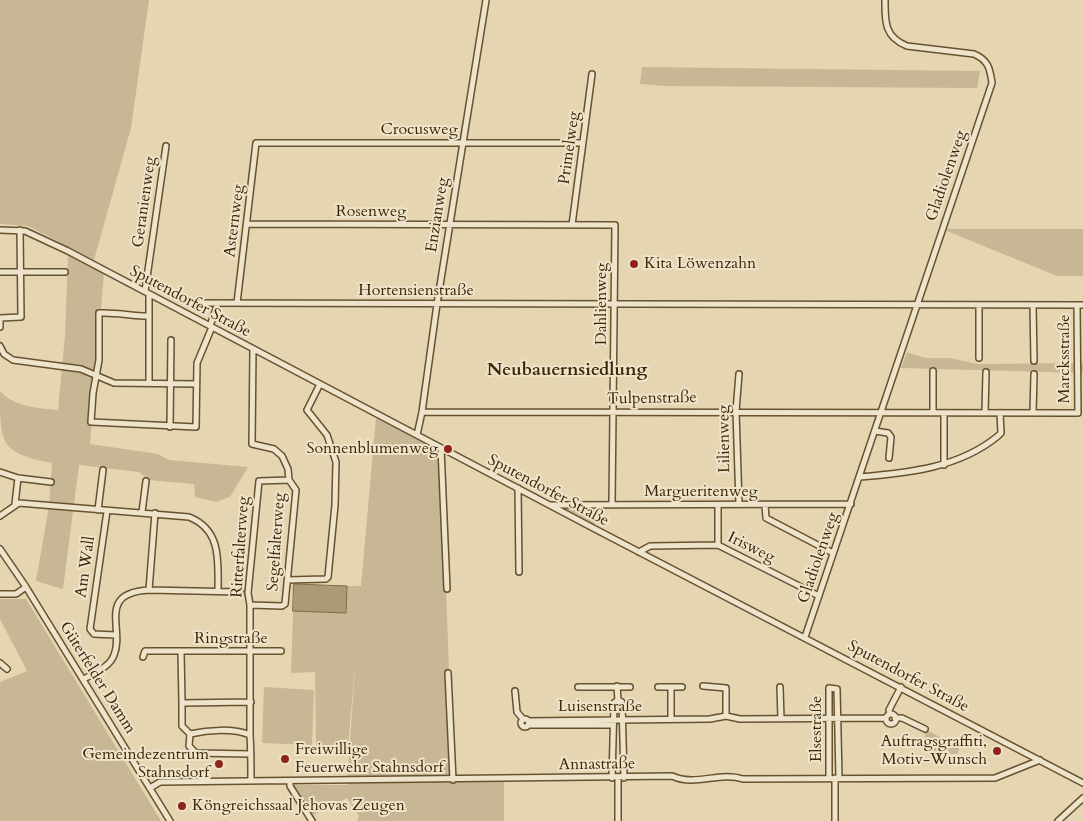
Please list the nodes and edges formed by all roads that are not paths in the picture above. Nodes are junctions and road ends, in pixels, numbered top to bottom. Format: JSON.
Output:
{"nodes":[{"id":1,"x":486,"y":0,"type":"edge"},
{"id":2,"x":885,"y":0,"type":"edge"},
{"id":3,"x":592,"y":74,"type":"dead end"},
{"id":4,"x":462,"y":142,"type":"junction"},
{"id":5,"x":256,"y":143,"type":"joint"},
{"id":6,"x":582,"y":143,"type":"junction"},
{"id":7,"x":166,"y":146,"type":"dead end"},
{"id":8,"x":247,"y":224,"type":"junction"},
{"id":9,"x":450,"y":225,"type":"junction"},
{"id":10,"x":572,"y":225,"type":"junction"},
{"id":11,"x":615,"y":225,"type":"joint"},
{"id":12,"x":0,"y":230,"type":"edge"},
{"id":13,"x":20,"y":230,"type":"junction"},
{"id":14,"x":0,"y":272,"type":"edge"},
{"id":15,"x":20,"y":272,"type":"junction"},
{"id":16,"x":65,"y":272,"type":"dead end"},
{"id":17,"x":147,"y":292,"type":"junction"},
{"id":18,"x":189,"y":303,"type":"dead end"},
{"id":19,"x":218,"y":303,"type":"junction"},
{"id":20,"x":237,"y":303,"type":"junction"},
{"id":21,"x":615,"y":303,"type":"junction"},
{"id":22,"x":437,"y":304,"type":"junction"},
{"id":23,"x":919,"y":304,"type":"junction"},
{"id":24,"x":1033,"y":304,"type":"junction"},
{"id":25,"x":979,"y":305,"type":"junction"},
{"id":26,"x":1080,"y":305,"type":"edge"},
{"id":27,"x":148,"y":316,"type":"junction"},
{"id":28,"x":0,"y":327,"type":"edge"},
{"id":29,"x":211,"y":327,"type":"junction"},
{"id":30,"x":171,"y":340,"type":"dead end"},
{"id":31,"x":1080,"y":344,"type":"edge"},
{"id":32,"x":0,"y":346,"type":"edge"},
{"id":33,"x":253,"y":349,"type":"junction"},
{"id":34,"x":980,"y":358,"type":"dead end"},
{"id":35,"x":1034,"y":361,"type":"dead end"},
{"id":36,"x":933,"y":371,"type":"dead end"},
{"id":37,"x":986,"y":372,"type":"dead end"},
{"id":38,"x":98,"y":374,"type":"junction"},
{"id":39,"x":739,"y":374,"type":"dead end"},
{"id":40,"x":1034,"y":374,"type":"dead end"},
{"id":41,"x":149,"y":384,"type":"junction"},
{"id":42,"x":169,"y":384,"type":"junction"},
{"id":43,"x":196,"y":384,"type":"junction"},
{"id":44,"x":320,"y":384,"type":"junction"},
{"id":45,"x":736,"y":411,"type":"junction"},
{"id":46,"x":422,"y":412,"type":"junction"},
{"id":47,"x":614,"y":412,"type":"junction"},
{"id":48,"x":882,"y":412,"type":"junction"},
{"id":49,"x":1078,"y":412,"type":"joint"},
{"id":50,"x":933,"y":413,"type":"junction"},
{"id":51,"x":985,"y":413,"type":"junction"},
{"id":52,"x":1000,"y":413,"type":"junction"},
{"id":53,"x":1033,"y":413,"type":"junction"},
{"id":54,"x":944,"y":414,"type":"junction"},
{"id":55,"x":170,"y":427,"type":"junction"},
{"id":56,"x":875,"y":431,"type":"junction"},
{"id":57,"x":417,"y":435,"type":"junction"},
{"id":58,"x":441,"y":448,"type":"junction"},
{"id":59,"x":889,"y":458,"type":"dead end"},
{"id":60,"x":944,"y":464,"type":"junction"},
{"id":61,"x":103,"y":470,"type":"dead end"},
{"id":62,"x":0,"y":472,"type":"edge"},
{"id":63,"x":18,"y":478,"type":"junction"},
{"id":64,"x":860,"y":478,"type":"junction"},
{"id":65,"x":289,"y":480,"type":"junction"},
{"id":66,"x":146,"y":481,"type":"dead end"},
{"id":67,"x":51,"y":482,"type":"dead end"},
{"id":68,"x":518,"y":488,"type":"junction"},
{"id":69,"x":15,"y":504,"type":"junction"},
{"id":70,"x":612,"y":504,"type":"junction"},
{"id":71,"x":738,"y":504,"type":"junction"},
{"id":72,"x":851,"y":504,"type":"junction"},
{"id":73,"x":550,"y":505,"type":"junction"},
{"id":74,"x":718,"y":505,"type":"junction"},
{"id":75,"x":765,"y":505,"type":"junction"},
{"id":76,"x":98,"y":510,"type":"junction"},
{"id":77,"x":107,"y":511,"type":"junction"},
{"id":78,"x":142,"y":512,"type":"junction"},
{"id":79,"x":156,"y":513,"type":"junction"},
{"id":80,"x":0,"y":516,"type":"edge"},
{"id":81,"x":718,"y":545,"type":"junction"},
{"id":82,"x":0,"y":549,"type":"edge"},
{"id":83,"x":639,"y":552,"type":"junction"},
{"id":84,"x":834,"y":553,"type":"junction"},
{"id":85,"x":519,"y":572,"type":"dead end"},
{"id":86,"x":288,"y":580,"type":"junction"},
{"id":87,"x":26,"y":588,"type":"junction"},
{"id":88,"x":447,"y":589,"type":"dead end"},
{"id":89,"x":149,"y":590,"type":"junction"},
{"id":90,"x":218,"y":591,"type":"junction"},
{"id":91,"x":240,"y":592,"type":"dead end"},
{"id":92,"x":0,"y":594,"type":"edge"},
{"id":93,"x":819,"y":596,"type":"junction"},
{"id":94,"x":250,"y":605,"type":"junction"},
{"id":95,"x":115,"y":635,"type":"junction"},
{"id":96,"x":805,"y":637,"type":"junction"},
{"id":97,"x":250,"y":648,"type":"junction"},
{"id":98,"x":281,"y":651,"type":"dead end"},
{"id":99,"x":181,"y":652,"type":"junction"},
{"id":100,"x":143,"y":657,"type":"dead end"},
{"id":101,"x":0,"y":663,"type":"edge"},
{"id":102,"x":6,"y":669,"type":"dead end"},
{"id":103,"x":448,"y":673,"type":"dead end"},
{"id":104,"x":84,"y":679,"type":"junction"},
{"id":105,"x":617,"y":686,"type":"junction"},
{"id":106,"x":703,"y":686,"type":"dead end"},
{"id":107,"x":578,"y":687,"type":"dead end"},
{"id":108,"x":630,"y":687,"type":"dead end"},
{"id":109,"x":658,"y":687,"type":"dead end"},
{"id":110,"x":671,"y":687,"type":"junction"},
{"id":111,"x":682,"y":687,"type":"dead end"},
{"id":112,"x":780,"y":687,"type":"dead end"},
{"id":113,"x":901,"y":687,"type":"junction"},
{"id":114,"x":515,"y":691,"type":"dead end"},
{"id":115,"x":618,"y":700,"type":"junction"},
{"id":116,"x":250,"y":702,"type":"junction"},
{"id":117,"x":182,"y":703,"type":"junction"},
{"id":118,"x":726,"y":716,"type":"junction"},
{"id":119,"x":888,"y":716,"type":"junction"},
{"id":120,"x":896,"y":718,"type":"junction"},
{"id":121,"x":671,"y":719,"type":"junction"},
{"id":122,"x":780,"y":719,"type":"junction"},
{"id":123,"x":829,"y":719,"type":"junction"},
{"id":124,"x":839,"y":719,"type":"junction"},
{"id":125,"x":622,"y":720,"type":"junction"},
{"id":126,"x":613,"y":723,"type":"junction"},
{"id":127,"x":925,"y":729,"type":"dead end"},
{"id":128,"x":190,"y":734,"type":"junction"},
{"id":129,"x":250,"y":735,"type":"junction"},
{"id":130,"x":251,"y":754,"type":"junction"},
{"id":131,"x":1040,"y":760,"type":"junction"},
{"id":132,"x":618,"y":778,"type":"junction"},
{"id":133,"x":834,"y":778,"type":"junction"},
{"id":134,"x":251,"y":780,"type":"junction"},
{"id":135,"x":453,"y":780,"type":"junction"},
{"id":136,"x":290,"y":782,"type":"junction"},
{"id":137,"x":1083,"y":784,"type":"edge"},
{"id":138,"x":150,"y":788,"type":"junction"},
{"id":139,"x":1083,"y":798,"type":"edge"},
{"id":140,"x":170,"y":821,"type":"edge"},
{"id":141,"x":312,"y":821,"type":"edge"},
{"id":142,"x":618,"y":821,"type":"edge"},
{"id":143,"x":835,"y":821,"type":"edge"},
{"id":144,"x":1058,"y":821,"type":"edge"}],
"edges":[{"from":1,"to":4,"type":"street","name":"Enzianweg"},
{"from":2,"to":23,"type":"street","name":"Gladiolenweg"},
{"from":3,"to":6,"type":"street","name":"Primelweg"},
{"from":4,"to":5,"type":"street","name":"Crocusweg"},
{"from":4,"to":6,"type":"street","name":"Crocusweg"},
{"from":4,"to":9,"type":"street","name":"Enzianweg"},
{"from":5,"to":8,"type":"street","name":"Asternweg"},
{"from":6,"to":10,"type":"street","name":"Primelweg"},
{"from":7,"to":17,"type":"street","name":"Geranienweg"},
{"from":8,"to":9,"type":"street","name":"Rosenweg"},
{"from":8,"to":20,"type":"street","name":"Asternweg"},
{"from":9,"to":10,"type":"street","name":"Rosenweg"},
{"from":9,"to":22,"type":"street","name":"Enzianweg"},
{"from":10,"to":11,"type":"street","name":"Rosenweg"},
{"from":11,"to":21,"type":"street","name":"Dahlienweg"},
{"from":12,"to":13,"type":"street","name":"Sputendorfer Straße"},
{"from":13,"to":15,"type":"street"},
{"from":13,"to":17,"type":"street","name":"Sputendorfer Straße"},
{"from":14,"to":15,"type":"street"},
{"from":15,"to":16,"type":"street"},
{"from":15,"to":28,"type":"street"},
{"from":17,"to":27,"type":"street","name":"Geranienweg"},
{"from":17,"to":29,"type":"street","name":"Sputendorfer Straße"},
{"from":18,"to":19,"type":"street","name":"Hortensienstraße"},
{"from":19,"to":20,"type":"street","name":"Hortensienstraße"},
{"from":19,"to":29,"type":"street"},
{"from":20,"to":22,"type":"street","name":"Hortensienstraße"},
{"from":21,"to":22,"type":"street","name":"Hortensienstraße"},
{"from":21,"to":23,"type":"street","name":"Hortensienstraße"},
{"from":21,"to":47,"type":"street","name":"Dahlienweg"},
{"from":22,"to":46,"type":"street","name":"Enzianweg"},
{"from":23,"to":25,"type":"street","name":"Hortensienstraße"},
{"from":23,"to":48,"type":"street","name":"Gladiolenweg"},
{"from":24,"to":25,"type":"street","name":"Hortensienstraße"},
{"from":24,"to":26,"type":"street","name":"Hortensienstraße"},
{"from":24,"to":35,"type":"street"},
{"from":25,"to":34,"type":"street"},
{"from":26,"to":31,"type":"street","name":"Marcksstraße"},
{"from":27,"to":38,"type":"street"},
{"from":27,"to":41,"type":"street","name":"Geranienweg"},
{"from":29,"to":33,"type":"street","name":"Sputendorfer Straße"},
{"from":29,"to":43,"type":"street"},
{"from":30,"to":42,"type":"street"},
{"from":31,"to":49,"type":"street","name":"Marcksstraße"},
{"from":32,"to":38,"type":"street"},
{"from":33,"to":44,"type":"street","name":"Sputendorfer Straße"},
{"from":33,"to":65,"type":"street","name":"Segelfalterweg"},
{"from":36,"to":50,"type":"street"},
{"from":37,"to":51,"type":"street"},
{"from":38,"to":41,"type":"street"},
{"from":38,"to":55,"type":"street"},
{"from":39,"to":45,"type":"street","name":"Lilienweg"},
{"from":40,"to":53,"type":"street"},
{"from":41,"to":42,"type":"street"},
{"from":42,"to":43,"type":"street"},
{"from":42,"to":55,"type":"street"},
{"from":43,"to":55,"type":"street"},
{"from":44,"to":57,"type":"street","name":"Sputendorfer Straße"},
{"from":44,"to":86,"type":"street"},
{"from":45,"to":47,"type":"street","name":"Tulpenstraße"},
{"from":45,"to":48,"type":"street","name":"Tulpenstraße"},
{"from":45,"to":71,"type":"street","name":"Lilienweg"},
{"from":46,"to":47,"type":"street","name":"Tulpenstraße"},
{"from":46,"to":57,"type":"street","name":"Enzianweg"},
{"from":47,"to":70,"type":"street","name":"Dahlienweg"},
{"from":48,"to":50,"type":"street","name":"Tulpenstraße"},
{"from":48,"to":56,"type":"street","name":"Gladiolenweg"},
{"from":49,"to":53,"type":"street","name":"Tulpenstraße"},
{"from":50,"to":54,"type":"street","name":"Tulpenstraße"},
{"from":51,"to":52,"type":"street","name":"Tulpenstraße"},
{"from":51,"to":54,"type":"street","name":"Tulpenstraße"},
{"from":52,"to":53,"type":"street","name":"Tulpenstraße"},
{"from":52,"to":60,"type":"street"},
{"from":54,"to":60,"type":"street"},
{"from":56,"to":59,"type":"street"},
{"from":56,"to":64,"type":"street","name":"Gladiolenweg"},
{"from":57,"to":58,"type":"street","name":"Sputendorfer Straße"},
{"from":58,"to":68,"type":"street","name":"Sputendorfer Straße"},
{"from":58,"to":88,"type":"street"},
{"from":60,"to":64,"type":"street"},
{"from":61,"to":76,"type":"street"},
{"from":62,"to":63,"type":"street"},
{"from":63,"to":67,"type":"street"},
{"from":63,"to":69,"type":"street"},
{"from":64,"to":72,"type":"street","name":"Gladiolenweg"},
{"from":65,"to":86,"type":"street","name":"Segelfalterweg"},
{"from":65,"to":94,"type":"street","name":"Ritterfalterweg"},
{"from":66,"to":78,"type":"street"},
{"from":68,"to":73,"type":"street","name":"Sputendorfer Straße"},
{"from":68,"to":85,"type":"street"},
{"from":69,"to":76,"type":"street"},
{"from":69,"to":80,"type":"street"},
{"from":70,"to":73,"type":"street","name":"Margueritenweg"},
{"from":70,"to":74,"type":"street","name":"Margueritenweg"},
{"from":71,"to":74,"type":"street","name":"Margueritenweg"},
{"from":71,"to":75,"type":"street","name":"Margueritenweg"},
{"from":72,"to":75,"type":"street","name":"Margueritenweg"},
{"from":72,"to":84,"type":"street","name":"Gladiolenweg"},
{"from":73,"to":83,"type":"street","name":"Sputendorfer Straße"},
{"from":74,"to":81,"type":"street"},
{"from":75,"to":84,"type":"street"},
{"from":76,"to":77,"type":"street"},
{"from":77,"to":78,"type":"street"},
{"from":77,"to":95,"type":"street","name":"Am Wall"},
{"from":78,"to":79,"type":"street"},
{"from":79,"to":89,"type":"street"},
{"from":79,"to":90,"type":"street"},
{"from":81,"to":83,"type":"street","name":"Irisweg"},
{"from":81,"to":93,"type":"street","name":"Irisweg"},
{"from":82,"to":87,"type":"street","name":"Güterfelder Damm"},
{"from":83,"to":96,"type":"street","name":"Sputendorfer Straße"},
{"from":84,"to":93,"type":"street","name":"Gladiolenweg"},
{"from":86,"to":94,"type":"street","name":"Segelfalterweg"},
{"from":87,"to":92,"type":"street"},
{"from":87,"to":104,"type":"street","name":"Güterfelder Damm"},
{"from":89,"to":90,"type":"street"},
{"from":89,"to":95,"type":"street"},
{"from":90,"to":91,"type":"street"},
{"from":93,"to":96,"type":"street","name":"Gladiolenweg"},
{"from":94,"to":97,"type":"street","name":"Ritterfalterweg"},
{"from":95,"to":104,"type":"street"},
{"from":96,"to":113,"type":"street","name":"Sputendorfer Straße"},
{"from":97,"to":98,"type":"street","name":"Ringstraße"},
{"from":97,"to":99,"type":"street","name":"Ringstraße"},
{"from":97,"to":116,"type":"street","name":"Ritterfalterweg"},
{"from":99,"to":100,"type":"street","name":"Ringstraße"},
{"from":99,"to":117,"type":"street","name":"Ringstraße"},
{"from":101,"to":102,"type":"street"},
{"from":103,"to":135,"type":"street"},
{"from":104,"to":138,"type":"street","name":"Güterfelder Damm"},
{"from":105,"to":107,"type":"street"},
{"from":105,"to":108,"type":"street"},
{"from":105,"to":115,"type":"street"},
{"from":106,"to":118,"type":"street"},
{"from":109,"to":110,"type":"street"},
{"from":110,"to":111,"type":"street"},
{"from":110,"to":121,"type":"street"},
{"from":112,"to":122,"type":"street"},
{"from":113,"to":119,"type":"street"},
{"from":113,"to":131,"type":"street","name":"Sputendorfer Straße"},
{"from":114,"to":126,"type":"street","name":"Luisenstraße"},
{"from":115,"to":125,"type":"street"},
{"from":115,"to":126,"type":"street"},
{"from":116,"to":117,"type":"street"},
{"from":116,"to":129,"type":"street","name":"Ritterfalterweg"},
{"from":117,"to":128,"type":"street","name":"Ringstraße"},
{"from":118,"to":121,"type":"street","name":"Luisenstraße"},
{"from":118,"to":122,"type":"street","name":"Luisenstraße"},
{"from":119,"to":120,"type":"street","name":"Luisenstraße"},
{"from":119,"to":120,"type":"street","name":"Luisenstraße"},
{"from":119,"to":124,"type":"street","name":"Luisenstraße"},
{"from":120,"to":127,"type":"street","name":"Luisenstraße"},
{"from":121,"to":125,"type":"street","name":"Luisenstraße"},
{"from":122,"to":123,"type":"street","name":"Luisenstraße"},
{"from":123,"to":124,"type":"street","name":"Luisenstraße"},
{"from":123,"to":124,"type":"street","name":"Elsestraße"},
{"from":123,"to":133,"type":"street","name":"Elsestraße"},
{"from":124,"to":133,"type":"street","name":"Elsestraße"},
{"from":125,"to":126,"type":"street","name":"Luisenstraße"},
{"from":125,"to":132,"type":"street"},
{"from":126,"to":132,"type":"street"},
{"from":128,"to":129,"type":"street"},
{"from":128,"to":130,"type":"street","name":"Ringstraße"},
{"from":129,"to":130,"type":"street","name":"Ritterfalterweg"},
{"from":130,"to":134,"type":"street","name":"Ritterfalterweg"},
{"from":131,"to":133,"type":"street","name":"Annastraße"},
{"from":131,"to":137,"type":"street","name":"Sputendorfer Straße"},
{"from":132,"to":133,"type":"street","name":"Annastraße"},
{"from":132,"to":135,"type":"street","name":"Annastraße"},
{"from":132,"to":142,"type":"street"},
{"from":133,"to":143,"type":"street","name":"Elsestraße"},
{"from":134,"to":136,"type":"street","name":"Annastraße"},
{"from":134,"to":138,"type":"street","name":"Annastraße"},
{"from":135,"to":136,"type":"street","name":"Annastraße"},
{"from":136,"to":141,"type":"street"},
{"from":138,"to":140,"type":"street","name":"Güterfelder Damm"},
{"from":139,"to":144,"type":"street"}]}
